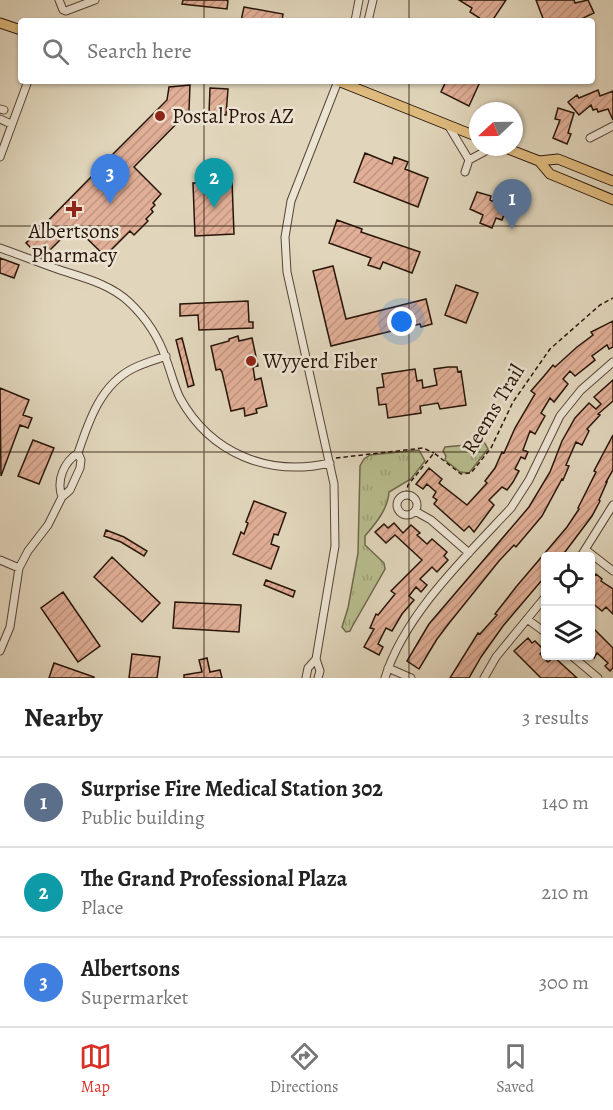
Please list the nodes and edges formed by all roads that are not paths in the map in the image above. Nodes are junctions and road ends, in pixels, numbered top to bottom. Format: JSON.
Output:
{"nodes":[{"id":1,"x":59,"y":0,"type":"edge"},
{"id":2,"x":95,"y":0,"type":"edge"},
{"id":3,"x":359,"y":0,"type":"edge"},
{"id":4,"x":372,"y":0,"type":"edge"},
{"id":5,"x":356,"y":18,"type":"edge"},
{"id":6,"x":369,"y":18,"type":"edge"},
{"id":7,"x":0,"y":23,"type":"edge"},
{"id":8,"x":18,"y":29,"type":"edge"},
{"id":9,"x":27,"y":84,"type":"edge"},
{"id":10,"x":337,"y":84,"type":"edge"},
{"id":11,"x":346,"y":84,"type":"edge"},
{"id":12,"x":0,"y":119,"type":"edge"},
{"id":13,"x":11,"y":124,"type":"junction"},
{"id":14,"x":448,"y":125,"type":"junction"},
{"id":15,"x":613,"y":126,"type":"edge"},
{"id":16,"x":469,"y":132,"type":"edge"},
{"id":17,"x":590,"y":138,"type":"dead end"},
{"id":18,"x":523,"y":155,"type":"edge"},
{"id":19,"x":476,"y":156,"type":"edge"},
{"id":20,"x":0,"y":157,"type":"edge"},
{"id":21,"x":469,"y":160,"type":"junction"},
{"id":22,"x":539,"y":161,"type":"junction"},
{"id":23,"x":465,"y":172,"type":"dead end"},
{"id":24,"x":613,"y":180,"type":"edge"},
{"id":25,"x":613,"y":200,"type":"edge"},
{"id":26,"x":0,"y":248,"type":"edge"},
{"id":27,"x":166,"y":356,"type":"junction"},
{"id":28,"x":613,"y":362,"type":"edge"},
{"id":29,"x":78,"y":453,"type":"junction"},
{"id":30,"x":330,"y":461,"type":"junction"},
{"id":31,"x":63,"y":472,"type":"junction"},
{"id":32,"x":76,"y":478,"type":"junction"},
{"id":33,"x":62,"y":497,"type":"junction"},
{"id":34,"x":613,"y":504,"type":"edge"},
{"id":35,"x":415,"y":511,"type":"junction"},
{"id":36,"x":585,"y":552,"type":"edge"},
{"id":37,"x":469,"y":553,"type":"junction"},
{"id":38,"x":0,"y":560,"type":"edge"},
{"id":39,"x":595,"y":560,"type":"edge"},
{"id":40,"x":19,"y":568,"type":"junction"},
{"id":41,"x":613,"y":571,"type":"edge"},
{"id":42,"x":541,"y":603,"type":"edge"},
{"id":43,"x":528,"y":619,"type":"junction"},
{"id":44,"x":541,"y":629,"type":"edge"},
{"id":45,"x":0,"y":651,"type":"edge"},
{"id":46,"x":316,"y":659,"type":"junction"},
{"id":47,"x":577,"y":660,"type":"edge"},
{"id":48,"x":388,"y":668,"type":"junction"},
{"id":49,"x":306,"y":678,"type":"edge"},
{"id":50,"x":318,"y":678,"type":"edge"},
{"id":51,"x":385,"y":678,"type":"edge"},
{"id":52,"x":411,"y":678,"type":"edge"},
{"id":53,"x":484,"y":678,"type":"edge"},
{"id":54,"x":598,"y":678,"type":"edge"}],
"edges":[{"from":1,"to":2,"type":"street"},
{"from":3,"to":5,"type":"street"},
{"from":4,"to":6,"type":"street"},
{"from":7,"to":8,"type":"main road"},
{"from":9,"to":13,"type":"street"},
{"from":10,"to":30,"type":"street"},
{"from":11,"to":14,"type":"main road"},
{"from":12,"to":13,"type":"street"},
{"from":13,"to":20,"type":"street"},
{"from":14,"to":16,"type":"main road"},
{"from":14,"to":21,"type":"street"},
{"from":15,"to":17,"type":"street"},
{"from":18,"to":22,"type":"main road"},
{"from":19,"to":21,"type":"street"},
{"from":21,"to":23,"type":"street"},
{"from":22,"to":24,"type":"main road"},
{"from":22,"to":25,"type":"main road"},
{"from":26,"to":27,"type":"street"},
{"from":27,"to":29,"type":"street"},
{"from":27,"to":30,"type":"street"},
{"from":28,"to":37,"type":"street"},
{"from":29,"to":31,"type":"street"},
{"from":29,"to":32,"type":"street"},
{"from":30,"to":46,"type":"street"},
{"from":31,"to":32,"type":"street"},
{"from":31,"to":33,"type":"street"},
{"from":32,"to":33,"type":"street"},
{"from":33,"to":40,"type":"street"},
{"from":34,"to":36,"type":"street"},
{"from":35,"to":35,"type":"street"},
{"from":35,"to":37,"type":"street"},
{"from":37,"to":48,"type":"street"},
{"from":38,"to":40,"type":"street"},
{"from":39,"to":41,"type":"street"},
{"from":40,"to":45,"type":"street"},
{"from":42,"to":43,"type":"street"},
{"from":43,"to":44,"type":"street"},
{"from":43,"to":53,"type":"street"},
{"from":46,"to":49,"type":"street"},
{"from":46,"to":50,"type":"street"},
{"from":47,"to":54,"type":"street"},
{"from":48,"to":51,"type":"street"},
{"from":48,"to":52,"type":"street"}]}
